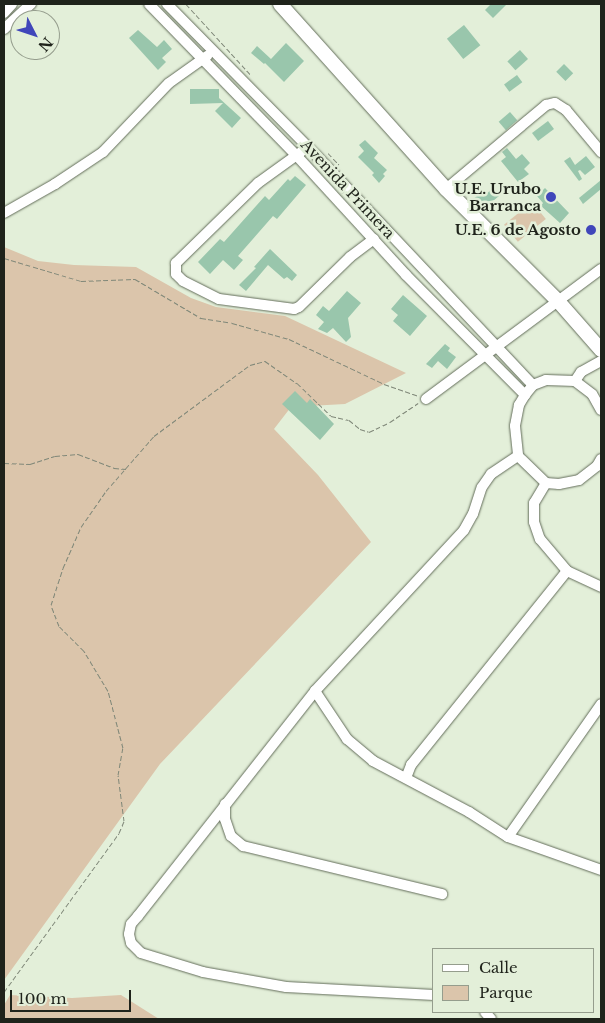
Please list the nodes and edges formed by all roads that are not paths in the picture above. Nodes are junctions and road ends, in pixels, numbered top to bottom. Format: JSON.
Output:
{"nodes":[{"id":1,"x":12,"y":4,"type":"edge"},
{"id":2,"x":31,"y":4,"type":"edge"},
{"id":3,"x":149,"y":4,"type":"edge"},
{"id":4,"x":167,"y":4,"type":"edge"},
{"id":5,"x":284,"y":5,"type":"edge"},
{"id":6,"x":4,"y":13,"type":"edge"},
{"id":7,"x":4,"y":29,"type":"edge"},
{"id":8,"x":212,"y":52,"type":"junction"},
{"id":9,"x":203,"y":60,"type":"junction"},
{"id":10,"x":308,"y":147,"type":"junction"},
{"id":11,"x":601,"y":152,"type":"edge"},
{"id":12,"x":297,"y":156,"type":"junction"},
{"id":13,"x":446,"y":189,"type":"junction"},
{"id":14,"x":4,"y":213,"type":"edge"},
{"id":15,"x":374,"y":239,"type":"junction"},
{"id":16,"x":601,"y":269,"type":"edge"},
{"id":17,"x":558,"y":301,"type":"junction"},
{"id":18,"x":494,"y":346,"type":"junction"},
{"id":19,"x":601,"y":350,"type":"edge"},
{"id":20,"x":483,"y":354,"type":"junction"},
{"id":21,"x":601,"y":360,"type":"edge"},
{"id":22,"x":575,"y":381,"type":"junction"},
{"id":23,"x":533,"y":385,"type":"junction"},
{"id":24,"x":524,"y":395,"type":"junction"},
{"id":25,"x":426,"y":399,"type":"road end"},
{"id":26,"x":601,"y":410,"type":"edge"},
{"id":27,"x":518,"y":456,"type":"junction"},
{"id":28,"x":601,"y":459,"type":"edge"},
{"id":29,"x":546,"y":483,"type":"junction"},
{"id":30,"x":567,"y":571,"type":"junction"},
{"id":31,"x":601,"y":587,"type":"edge"},
{"id":32,"x":315,"y":692,"type":"junction"},
{"id":33,"x":601,"y":704,"type":"edge"},
{"id":34,"x":406,"y":778,"type":"junction"},
{"id":35,"x":225,"y":804,"type":"junction"},
{"id":36,"x":508,"y":838,"type":"junction"},
{"id":37,"x":601,"y":870,"type":"edge"},
{"id":38,"x":442,"y":894,"type":"dead end"},
{"id":39,"x":432,"y":995,"type":"edge"}],
"edges":[{"from":1,"to":6,"type":"street"},
{"from":2,"to":7,"type":"street"},
{"from":3,"to":9,"type":"street","name":"Avenida Primera"},
{"from":4,"to":8,"type":"street","name":"Avenida Primera"},
{"from":5,"to":13,"type":"main road"},
{"from":8,"to":9,"type":"street"},
{"from":8,"to":10,"type":"street","name":"Avenida Primera"},
{"from":9,"to":12,"type":"street","name":"Avenida Primera"},
{"from":9,"to":14,"type":"street"},
{"from":10,"to":12,"type":"street"},
{"from":10,"to":18,"type":"street","name":"Avenida Primera"},
{"from":11,"to":13,"type":"street"},
{"from":12,"to":15,"type":"street","name":"Avenida Primera"},
{"from":12,"to":15,"type":"street"},
{"from":13,"to":17,"type":"main road"},
{"from":15,"to":20,"type":"street","name":"Avenida Primera"},
{"from":16,"to":17,"type":"street"},
{"from":17,"to":18,"type":"street"},
{"from":17,"to":19,"type":"main road"},
{"from":18,"to":20,"type":"street"},
{"from":18,"to":23,"type":"street","name":"Avenida Primera"},
{"from":20,"to":24,"type":"street","name":"Avenida Primera"},
{"from":20,"to":25,"type":"street"},
{"from":21,"to":22,"type":"street"},
{"from":22,"to":23,"type":"street"},
{"from":22,"to":26,"type":"street"},
{"from":23,"to":24,"type":"street"},
{"from":24,"to":27,"type":"street"},
{"from":27,"to":29,"type":"street"},
{"from":27,"to":32,"type":"street"},
{"from":28,"to":29,"type":"street"},
{"from":29,"to":30,"type":"street"},
{"from":30,"to":31,"type":"street"},
{"from":30,"to":34,"type":"street"},
{"from":32,"to":34,"type":"street"},
{"from":32,"to":35,"type":"street"},
{"from":33,"to":36,"type":"street"},
{"from":34,"to":36,"type":"street"},
{"from":35,"to":38,"type":"street"},
{"from":35,"to":39,"type":"street"},
{"from":36,"to":37,"type":"street"}]}
